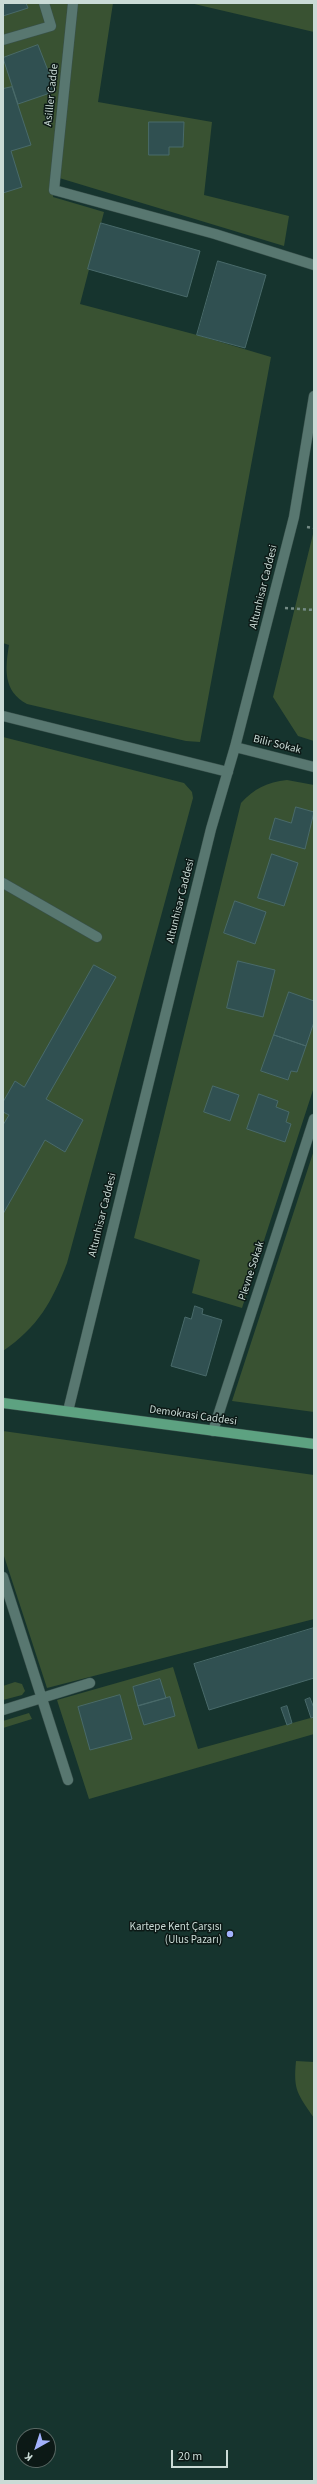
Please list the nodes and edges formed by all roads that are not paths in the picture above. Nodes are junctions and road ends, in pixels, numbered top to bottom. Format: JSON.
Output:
{"nodes":[{"id":1,"x":44,"y":3,"type":"edge"},
{"id":2,"x":74,"y":3,"type":"edge"},
{"id":3,"x":3,"y":40,"type":"edge"},
{"id":4,"x":314,"y":265,"type":"edge"},
{"id":5,"x":314,"y":396,"type":"edge"},
{"id":6,"x":3,"y":716,"type":"edge"},
{"id":7,"x":235,"y":747,"type":"junction"},
{"id":8,"x":314,"y":767,"type":"edge"},
{"id":9,"x":228,"y":772,"type":"junction"},
{"id":10,"x":3,"y":883,"type":"edge"},
{"id":11,"x":97,"y":937,"type":"dead end"},
{"id":12,"x":314,"y":1119,"type":"edge"},
{"id":13,"x":3,"y":1403,"type":"edge"},
{"id":14,"x":68,"y":1411,"type":"junction"},
{"id":15,"x":213,"y":1431,"type":"junction"},
{"id":16,"x":314,"y":1444,"type":"edge"},
{"id":17,"x":3,"y":1577,"type":"edge"},
{"id":18,"x":90,"y":1683,"type":"dead end"},
{"id":19,"x":42,"y":1698,"type":"junction"},
{"id":20,"x":3,"y":1710,"type":"edge"},
{"id":21,"x":68,"y":1780,"type":"dead end"}],
"edges":[{"from":1,"to":3,"type":"street"},
{"from":2,"to":4,"type":"street","name":"Asilller Cadde"},
{"from":5,"to":7,"type":"street","name":"Altunhisar Caddesi"},
{"from":6,"to":9,"type":"street"},
{"from":7,"to":8,"type":"street","name":"Bilir Sokak"},
{"from":7,"to":9,"type":"street","name":"Altunhisar Caddesi"},
{"from":9,"to":14,"type":"street","name":"Altunhisar Caddesi"},
{"from":10,"to":11,"type":"street"},
{"from":12,"to":15,"type":"street","name":"Plevne Sokak"},
{"from":13,"to":14,"type":"main road","name":"Demokrasi Caddesi"},
{"from":14,"to":15,"type":"main road","name":"Demokrasi Caddesi"},
{"from":15,"to":16,"type":"main road","name":"Demokrasi Caddesi"},
{"from":17,"to":19,"type":"street"},
{"from":18,"to":19,"type":"street"},
{"from":19,"to":20,"type":"street"},
{"from":19,"to":21,"type":"street"}]}
